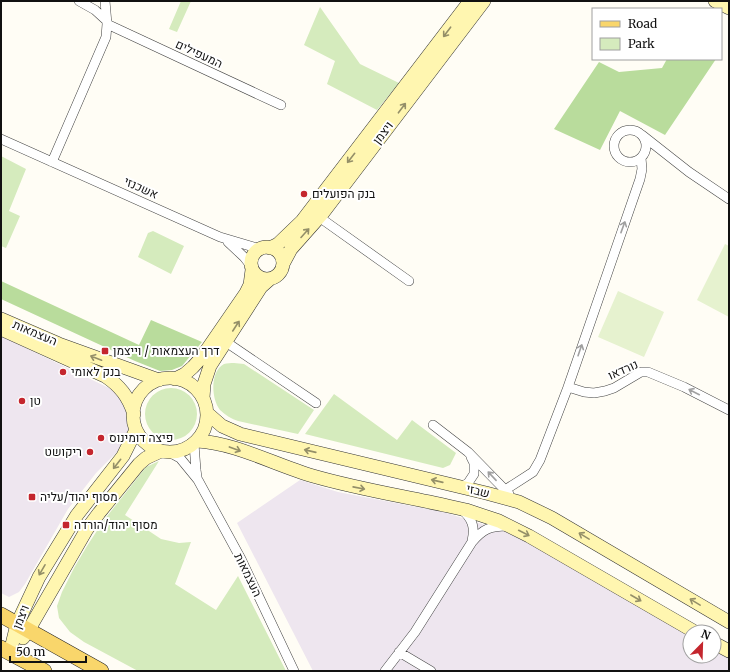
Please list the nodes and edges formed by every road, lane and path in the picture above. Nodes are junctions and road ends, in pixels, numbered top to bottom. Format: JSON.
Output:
{"nodes":[{"id":1,"x":79,"y":1,"type":"edge"},
{"id":2,"x":105,"y":1,"type":"edge"},
{"id":3,"x":470,"y":1,"type":"edge"},
{"id":4,"x":484,"y":1,"type":"edge"},
{"id":5,"x":715,"y":1,"type":"edge"},
{"id":6,"x":729,"y":8,"type":"edge"},
{"id":7,"x":107,"y":22,"type":"junction"},
{"id":8,"x":281,"y":105,"type":"dead end"},
{"id":9,"x":642,"y":135,"type":"junction"},
{"id":10,"x":1,"y":139,"type":"edge"},
{"id":11,"x":642,"y":156,"type":"junction"},
{"id":12,"x":669,"y":157,"type":"junction"},
{"id":13,"x":52,"y":162,"type":"junction"},
{"id":14,"x":729,"y":199,"type":"edge"},
{"id":15,"x":319,"y":217,"type":"junction"},
{"id":16,"x":220,"y":237,"type":"junction"},
{"id":17,"x":265,"y":248,"type":"junction"},
{"id":18,"x":283,"y":264,"type":"junction"},
{"id":19,"x":252,"y":268,"type":"junction"},
{"id":20,"x":270,"y":278,"type":"junction"},
{"id":21,"x":409,"y":281,"type":"dead end"},
{"id":22,"x":1,"y":319,"type":"edge"},
{"id":23,"x":1,"y":329,"type":"edge"},
{"id":24,"x":226,"y":342,"type":"junction"},
{"id":25,"x":175,"y":379,"type":"junction"},
{"id":26,"x":160,"y":380,"type":"junction"},
{"id":27,"x":568,"y":387,"type":"junction"},
{"id":28,"x":203,"y":398,"type":"junction"},
{"id":29,"x":316,"y":403,"type":"dead end"},
{"id":30,"x":729,"y":410,"type":"edge"},
{"id":31,"x":207,"y":413,"type":"junction"},
{"id":32,"x":134,"y":414,"type":"junction"},
{"id":33,"x":433,"y":425,"type":"dead end"},
{"id":34,"x":136,"y":430,"type":"junction"},
{"id":35,"x":195,"y":443,"type":"junction"},
{"id":36,"x":165,"y":452,"type":"junction"},
{"id":37,"x":468,"y":452,"type":"junction"},
{"id":38,"x":198,"y":480,"type":"junction"},
{"id":39,"x":461,"y":487,"type":"junction"},
{"id":40,"x":505,"y":490,"type":"junction"},
{"id":41,"x":515,"y":502,"type":"junction"},
{"id":42,"x":461,"y":509,"type":"junction"},
{"id":43,"x":508,"y":526,"type":"junction"},
{"id":44,"x":472,"y":542,"type":"junction"},
{"id":45,"x":1,"y":616,"type":"edge"},
{"id":46,"x":729,"y":622,"type":"edge"},
{"id":47,"x":682,"y":624,"type":"edge"},
{"id":48,"x":22,"y":628,"type":"junction"},
{"id":49,"x":6,"y":650,"type":"edge"},
{"id":50,"x":399,"y":652,"type":"junction"},
{"id":51,"x":44,"y":671,"type":"edge"},
{"id":52,"x":101,"y":671,"type":"edge"},
{"id":53,"x":294,"y":671,"type":"edge"},
{"id":54,"x":385,"y":671,"type":"edge"},
{"id":55,"x":431,"y":671,"type":"edge"}],
"edges":[{"from":1,"to":7,"type":"street","name":"המעפילים"},
{"from":2,"to":7,"type":"street"},
{"from":3,"to":17,"type":"street","name":"ויצמן","one_way":true},
{"from":15,"to":4,"type":"street","name":"ויצמן","one_way":true},
{"from":5,"to":6,"type":"street"},
{"from":7,"to":8,"type":"street","name":"המעפילים"},
{"from":7,"to":13,"type":"street"},
{"from":9,"to":11,"type":"street"},
{"from":9,"to":11,"type":"street"},
{"from":9,"to":12,"type":"street"},
{"from":10,"to":13,"type":"street","name":"אשכנזי"},
{"from":11,"to":12,"type":"street"},
{"from":27,"to":11,"type":"street","one_way":true},
{"from":12,"to":14,"type":"street"},
{"from":13,"to":16,"type":"street","name":"אשכנזי"},
{"from":18,"to":15,"type":"street","name":"ויצמן","one_way":true},
{"from":15,"to":21,"type":"street"},
{"from":16,"to":17,"type":"street","name":"אשכנזי"},
{"from":16,"to":19,"type":"street","name":"אשכנזי"},
{"from":17,"to":18,"type":"street"},
{"from":17,"to":19,"type":"street"},
{"from":18,"to":20,"type":"street"},
{"from":19,"to":20,"type":"street"},
{"from":19,"to":25,"type":"street"},
{"from":24,"to":20,"type":"street","one_way":true},
{"from":26,"to":22,"type":"street","name":"העצמאות","one_way":true},
{"from":23,"to":32,"type":"street","name":"העצמאות"},
{"from":24,"to":28,"type":"street"},
{"from":24,"to":29,"type":"street"},
{"from":25,"to":26,"type":"street"},
{"from":25,"to":28,"type":"street"},
{"from":26,"to":32,"type":"street"},
{"from":30,"to":27,"type":"street","name":"נורדאו","one_way":true},
{"from":27,"to":40,"type":"street"},
{"from":28,"to":31,"type":"street"},
{"from":31,"to":35,"type":"street"},
{"from":39,"to":31,"type":"street","name":"שבזי","one_way":true},
{"from":32,"to":34,"type":"street"},
{"from":33,"to":37,"type":"street"},
{"from":34,"to":36,"type":"street"},
{"from":34,"to":48,"type":"street","name":"ויצמן","one_way":true},
{"from":35,"to":36,"type":"street"},
{"from":35,"to":38,"type":"street","name":"העצמאות"},
{"from":35,"to":42,"type":"street","name":"שבזי","one_way":true},
{"from":36,"to":38,"type":"street","name":"העצמאות"},
{"from":36,"to":48,"type":"street","name":"ויצמן"},
{"from":37,"to":39,"type":"street"},
{"from":40,"to":37,"type":"street","one_way":true},
{"from":38,"to":53,"type":"street","name":"העצמאות"},
{"from":39,"to":41,"type":"street","name":"שבזי"},
{"from":40,"to":41,"type":"street"},
{"from":46,"to":41,"type":"street","name":"שבזי","one_way":true},
{"from":42,"to":43,"type":"street","name":"שבזי"},
{"from":42,"to":44,"type":"street","name":"שבזי"},
{"from":43,"to":44,"type":"street","name":"שבזי"},
{"from":43,"to":47,"type":"street","name":"שבזי","one_way":true},
{"from":44,"to":50,"type":"street","name":"שבזי"},
{"from":45,"to":48,"type":"main road"},
{"from":48,"to":49,"type":"street","name":"ויצמן"},
{"from":48,"to":52,"type":"main road"},
{"from":49,"to":51,"type":"main road"},
{"from":50,"to":54,"type":"street","name":"שבזי"},
{"from":50,"to":55,"type":"street"}]}
